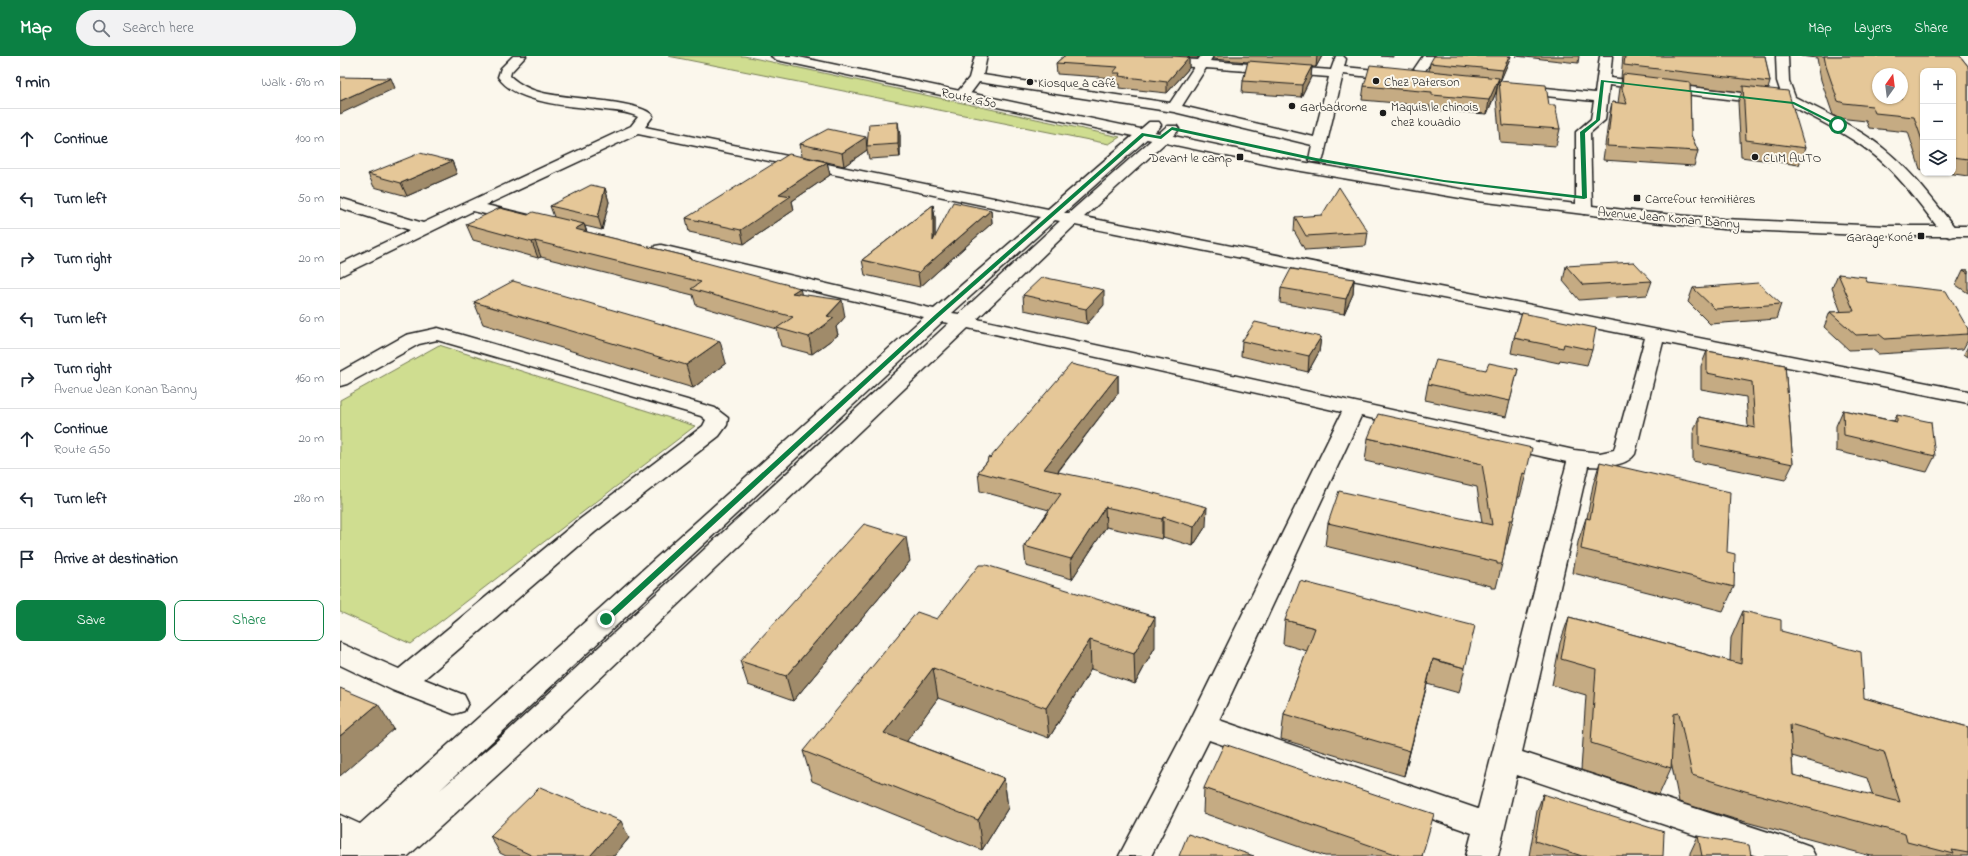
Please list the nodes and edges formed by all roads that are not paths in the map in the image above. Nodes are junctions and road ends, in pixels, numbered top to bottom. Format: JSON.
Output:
{"nodes":[{"id":1,"x":520,"y":56,"type":"edge"},
{"id":2,"x":777,"y":56,"type":"edge"},
{"id":3,"x":826,"y":56,"type":"edge"},
{"id":4,"x":981,"y":56,"type":"edge"},
{"id":5,"x":1341,"y":56,"type":"edge"},
{"id":6,"x":1429,"y":56,"type":"edge"},
{"id":7,"x":1606,"y":56,"type":"edge"},
{"id":8,"x":1782,"y":56,"type":"edge"},
{"id":9,"x":1147,"y":60,"type":"edge"},
{"id":10,"x":1205,"y":60,"type":"edge"},
{"id":11,"x":1337,"y":72,"type":"junction"},
{"id":12,"x":1414,"y":78,"type":"junction"},
{"id":13,"x":1430,"y":80,"type":"edge"},
{"id":14,"x":1603,"y":81,"type":"junction"},
{"id":15,"x":1453,"y":82,"type":"edge"},
{"id":16,"x":970,"y":87,"type":"junction"},
{"id":17,"x":1601,"y":98,"type":"junction"},
{"id":18,"x":1794,"y":103,"type":"junction"},
{"id":19,"x":1162,"y":127,"type":"junction"},
{"id":20,"x":636,"y":129,"type":"junction"},
{"id":21,"x":1320,"y":142,"type":"junction"},
{"id":22,"x":1316,"y":159,"type":"junction"},
{"id":23,"x":340,"y":203,"type":"edge"},
{"id":24,"x":1584,"y":203,"type":"junction"},
{"id":25,"x":470,"y":206,"type":"junction"},
{"id":26,"x":1062,"y":216,"type":"junction"},
{"id":27,"x":1968,"y":218,"type":"edge"},
{"id":28,"x":1940,"y":219,"type":"junction"},
{"id":29,"x":541,"y":222,"type":"edge"},
{"id":30,"x":424,"y":229,"type":"junction"},
{"id":31,"x":1968,"y":231,"type":"edge"},
{"id":32,"x":1950,"y":232,"type":"junction"},
{"id":33,"x":642,"y":246,"type":"edge"},
{"id":34,"x":340,"y":271,"type":"edge"},
{"id":35,"x":938,"y":315,"type":"junction"},
{"id":36,"x":963,"y":321,"type":"junction"},
{"id":37,"x":1655,"y":335,"type":"junction"},
{"id":38,"x":340,"y":380,"type":"edge"},
{"id":39,"x":1968,"y":397,"type":"edge"},
{"id":40,"x":1355,"y":407,"type":"junction"},
{"id":41,"x":806,"y":436,"type":"junction"},
{"id":42,"x":831,"y":444,"type":"junction"},
{"id":43,"x":1579,"y":458,"type":"junction"},
{"id":44,"x":606,"y":619,"type":"junction"},
{"id":45,"x":636,"y":628,"type":"junction"},
{"id":46,"x":340,"y":653,"type":"edge"},
{"id":47,"x":402,"y":682,"type":"junction"},
{"id":48,"x":454,"y":703,"type":"dead end"},
{"id":49,"x":1202,"y":726,"type":"junction"},
{"id":50,"x":1505,"y":759,"type":"junction"},
{"id":51,"x":1489,"y":826,"type":"junction"},
{"id":52,"x":370,"y":849,"type":"edge"},
{"id":53,"x":1135,"y":856,"type":"edge"},
{"id":54,"x":1482,"y":856,"type":"edge"},
{"id":55,"x":1799,"y":856,"type":"edge"}],
"edges":[{"from":1,"to":20,"type":"street"},
{"from":2,"to":16,"type":"street","name":"Route G50"},
{"from":3,"to":16,"type":"street","name":"Route G50"},
{"from":4,"to":16,"type":"street"},
{"from":5,"to":11,"type":"street"},
{"from":6,"to":12,"type":"street"},
{"from":7,"to":14,"type":"street"},
{"from":8,"to":18,"type":"street"},
{"from":9,"to":10,"type":"street"},
{"from":10,"to":11,"type":"street"},
{"from":10,"to":19,"type":"street"},
{"from":11,"to":12,"type":"street"},
{"from":11,"to":21,"type":"street"},
{"from":12,"to":13,"type":"street"},
{"from":14,"to":17,"type":"street"},
{"from":14,"to":18,"type":"street"},
{"from":15,"to":17,"type":"street"},
{"from":16,"to":19,"type":"street"},
{"from":16,"to":19,"type":"street","name":"Route G50"},
{"from":17,"to":24,"type":"street"},
{"from":18,"to":28,"type":"street"},
{"from":19,"to":21,"type":"street"},
{"from":19,"to":22,"type":"street","name":"Avenue Jean Konan Banny"},
{"from":19,"to":24,"type":"street","name":"Avenue Jean Konan Banny"},
{"from":19,"to":26,"type":"street"},
{"from":20,"to":25,"type":"street"},
{"from":20,"to":26,"type":"street"},
{"from":21,"to":22,"type":"street"},
{"from":22,"to":24,"type":"street","name":"Avenue Jean Konan Banny"},
{"from":23,"to":30,"type":"street"},
{"from":24,"to":28,"type":"street","name":"Avenue Jean Konan Banny"},
{"from":24,"to":32,"type":"street","name":"Avenue Jean Konan Banny"},
{"from":25,"to":29,"type":"street"},
{"from":25,"to":30,"type":"street"},
{"from":26,"to":35,"type":"street"},
{"from":26,"to":36,"type":"street"},
{"from":26,"to":37,"type":"street"},
{"from":27,"to":28,"type":"street","name":"Avenue Jean Konan Banny"},
{"from":28,"to":32,"type":"street"},
{"from":30,"to":34,"type":"street"},
{"from":31,"to":32,"type":"street","name":"Avenue Jean Konan Banny"},
{"from":33,"to":35,"type":"street"},
{"from":35,"to":36,"type":"street"},
{"from":35,"to":41,"type":"street"},
{"from":36,"to":40,"type":"street"},
{"from":36,"to":42,"type":"street"},
{"from":37,"to":39,"type":"street"},
{"from":37,"to":43,"type":"street"},
{"from":38,"to":47,"type":"street"},
{"from":40,"to":43,"type":"street"},
{"from":40,"to":49,"type":"street"},
{"from":41,"to":42,"type":"street"},
{"from":41,"to":44,"type":"street"},
{"from":42,"to":45,"type":"street"},
{"from":43,"to":50,"type":"street"},
{"from":44,"to":45,"type":"street"},
{"from":44,"to":52,"type":"street"},
{"from":45,"to":52,"type":"street"},
{"from":46,"to":47,"type":"street"},
{"from":47,"to":48,"type":"street"},
{"from":49,"to":51,"type":"street"},
{"from":49,"to":53,"type":"street"},
{"from":50,"to":51,"type":"street"},
{"from":50,"to":55,"type":"street"},
{"from":51,"to":54,"type":"street"}]}
